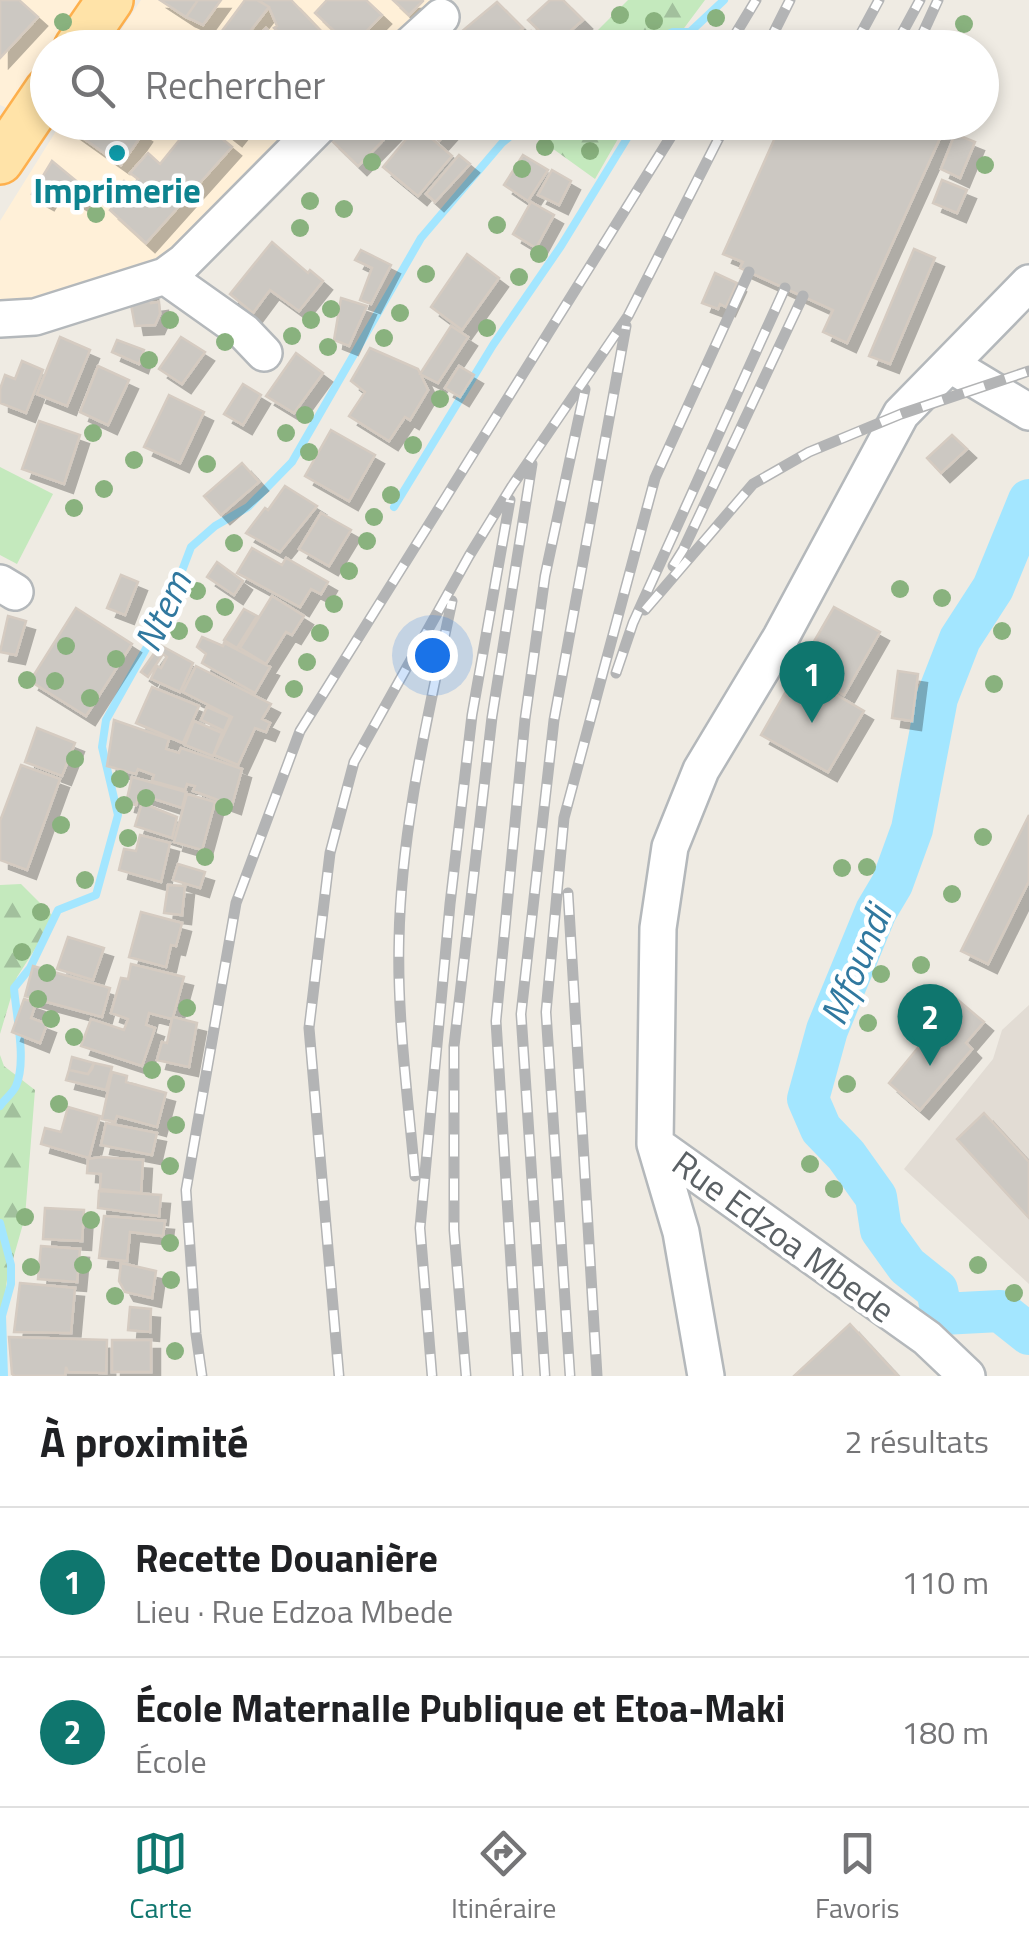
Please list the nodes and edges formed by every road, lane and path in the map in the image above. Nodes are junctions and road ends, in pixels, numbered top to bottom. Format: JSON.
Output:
{"nodes":[{"id":1,"x":110,"y":0,"type":"edge"},
{"id":2,"x":441,"y":18,"type":"dead end"},
{"id":3,"x":89,"y":30,"type":"edge"},
{"id":4,"x":427,"y":30,"type":"edge"},
{"id":5,"x":30,"y":112,"type":"edge"},
{"id":6,"x":305,"y":140,"type":"edge"},
{"id":7,"x":5,"y":143,"type":"edge"},
{"id":8,"x":165,"y":276,"type":"junction"},
{"id":9,"x":1029,"y":283,"type":"edge"},
{"id":10,"x":0,"y":319,"type":"edge"},
{"id":11,"x":264,"y":353,"type":"dead end"},
{"id":12,"x":951,"y":366,"type":"junction"},
{"id":13,"x":1029,"y":412,"type":"edge"},
{"id":14,"x":655,"y":1144,"type":"junction"},
{"id":15,"x":706,"y":1376,"type":"edge"},
{"id":16,"x":967,"y":1376,"type":"edge"}],
"edges":[{"from":1,"to":3,"type":"main road"},
{"from":2,"to":4,"type":"street"},
{"from":5,"to":7,"type":"main road"},
{"from":6,"to":8,"type":"street"},
{"from":8,"to":10,"type":"street"},
{"from":8,"to":11,"type":"street"},
{"from":9,"to":12,"type":"street","name":"Rue Edzoa Mbede"},
{"from":12,"to":13,"type":"street"},
{"from":12,"to":14,"type":"street","name":"Rue Edzoa Mbede"},
{"from":14,"to":15,"type":"street"},
{"from":14,"to":16,"type":"street","name":"Rue Edzoa Mbede"}]}
